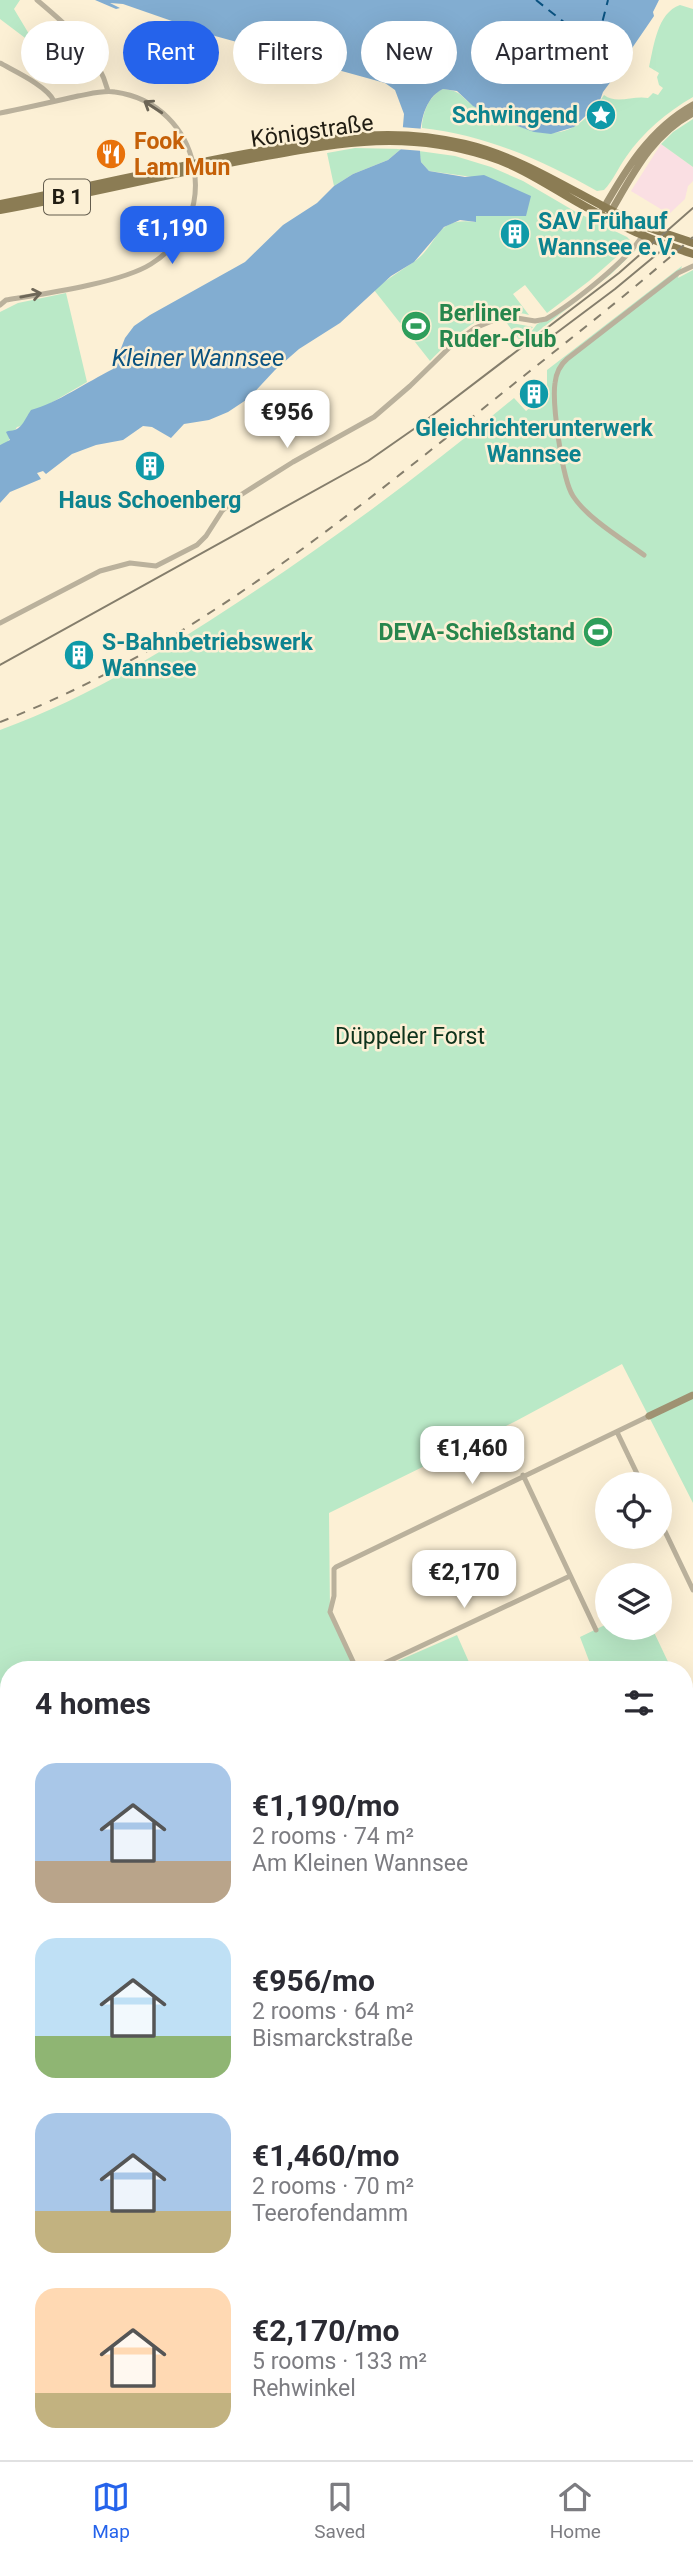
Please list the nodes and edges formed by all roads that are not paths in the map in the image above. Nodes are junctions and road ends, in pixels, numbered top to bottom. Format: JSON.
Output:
{"nodes":[{"id":1,"x":37,"y":0,"type":"edge"},
{"id":2,"x":0,"y":63,"type":"edge"},
{"id":3,"x":108,"y":91,"type":"junction"},
{"id":4,"x":54,"y":101,"type":"junction"},
{"id":5,"x":693,"y":105,"type":"edge"},
{"id":6,"x":0,"y":113,"type":"edge"},
{"id":7,"x":693,"y":113,"type":"edge"},
{"id":8,"x":195,"y":166,"type":"junction"},
{"id":9,"x":619,"y":191,"type":"junction"},
{"id":10,"x":0,"y":204,"type":"edge"},
{"id":11,"x":0,"y":211,"type":"edge"},
{"id":12,"x":606,"y":212,"type":"junction"},
{"id":13,"x":647,"y":227,"type":"junction"},
{"id":14,"x":642,"y":237,"type":"junction"},
{"id":15,"x":693,"y":243,"type":"edge"},
{"id":16,"x":693,"y":254,"type":"edge"},
{"id":17,"x":693,"y":266,"type":"edge"},
{"id":18,"x":3,"y":300,"type":"edge"},
{"id":19,"x":0,"y":305,"type":"edge"},
{"id":20,"x":644,"y":555,"type":"dead end"},
{"id":21,"x":0,"y":623,"type":"edge"},
{"id":22,"x":693,"y":1395,"type":"edge"},
{"id":23,"x":649,"y":1416,"type":"joint"},
{"id":24,"x":617,"y":1432,"type":"junction"},
{"id":25,"x":636,"y":1472,"type":"edge"},
{"id":26,"x":523,"y":1475,"type":"junction"},
{"id":27,"x":672,"y":1546,"type":"edge"},
{"id":28,"x":570,"y":1576,"type":"junction"},
{"id":29,"x":693,"y":1590,"type":"edge"},
{"id":30,"x":595,"y":1628,"type":"edge"},
{"id":31,"x":353,"y":1661,"type":"edge"},
{"id":32,"x":389,"y":1661,"type":"edge"}],
"edges":[{"from":1,"to":3,"type":"street"},
{"from":2,"to":4,"type":"street"},
{"from":3,"to":4,"type":"street"},
{"from":8,"to":3,"type":"street","one_way":true},
{"from":4,"to":6,"type":"street"},
{"from":5,"to":9,"type":"main road"},
{"from":7,"to":9,"type":"main road"},
{"from":8,"to":10,"type":"main road","name":"Königstraße","number":"B 1"},
{"from":8,"to":11,"type":"main road","name":"Königstraße","number":"B 1"},
{"from":8,"to":12,"type":"main road","name":"Königstraße","number":"B 1"},
{"from":18,"to":8,"type":"street","one_way":true},
{"from":9,"to":12,"type":"main road"},
{"from":12,"to":13,"type":"main road","name":"Königstraße","number":"B 1"},
{"from":12,"to":14,"type":"main road","name":"Königstraße","number":"B 1"},
{"from":13,"to":14,"type":"street"},
{"from":13,"to":15,"type":"main road","name":"Königstraße","number":"B 1"},
{"from":14,"to":16,"type":"main road","name":"Königstraße","number":"B 1"},
{"from":14,"to":21,"type":"street"},
{"from":17,"to":20,"type":"street"},
{"from":18,"to":19,"type":"street"},
{"from":22,"to":23,"type":"main road"},
{"from":23,"to":24,"type":"street"},
{"from":24,"to":25,"type":"street"},
{"from":24,"to":26,"type":"street"},
{"from":26,"to":28,"type":"street"},
{"from":26,"to":31,"type":"street"},
{"from":27,"to":29,"type":"street"},
{"from":28,"to":30,"type":"street"},
{"from":28,"to":32,"type":"street"}]}
